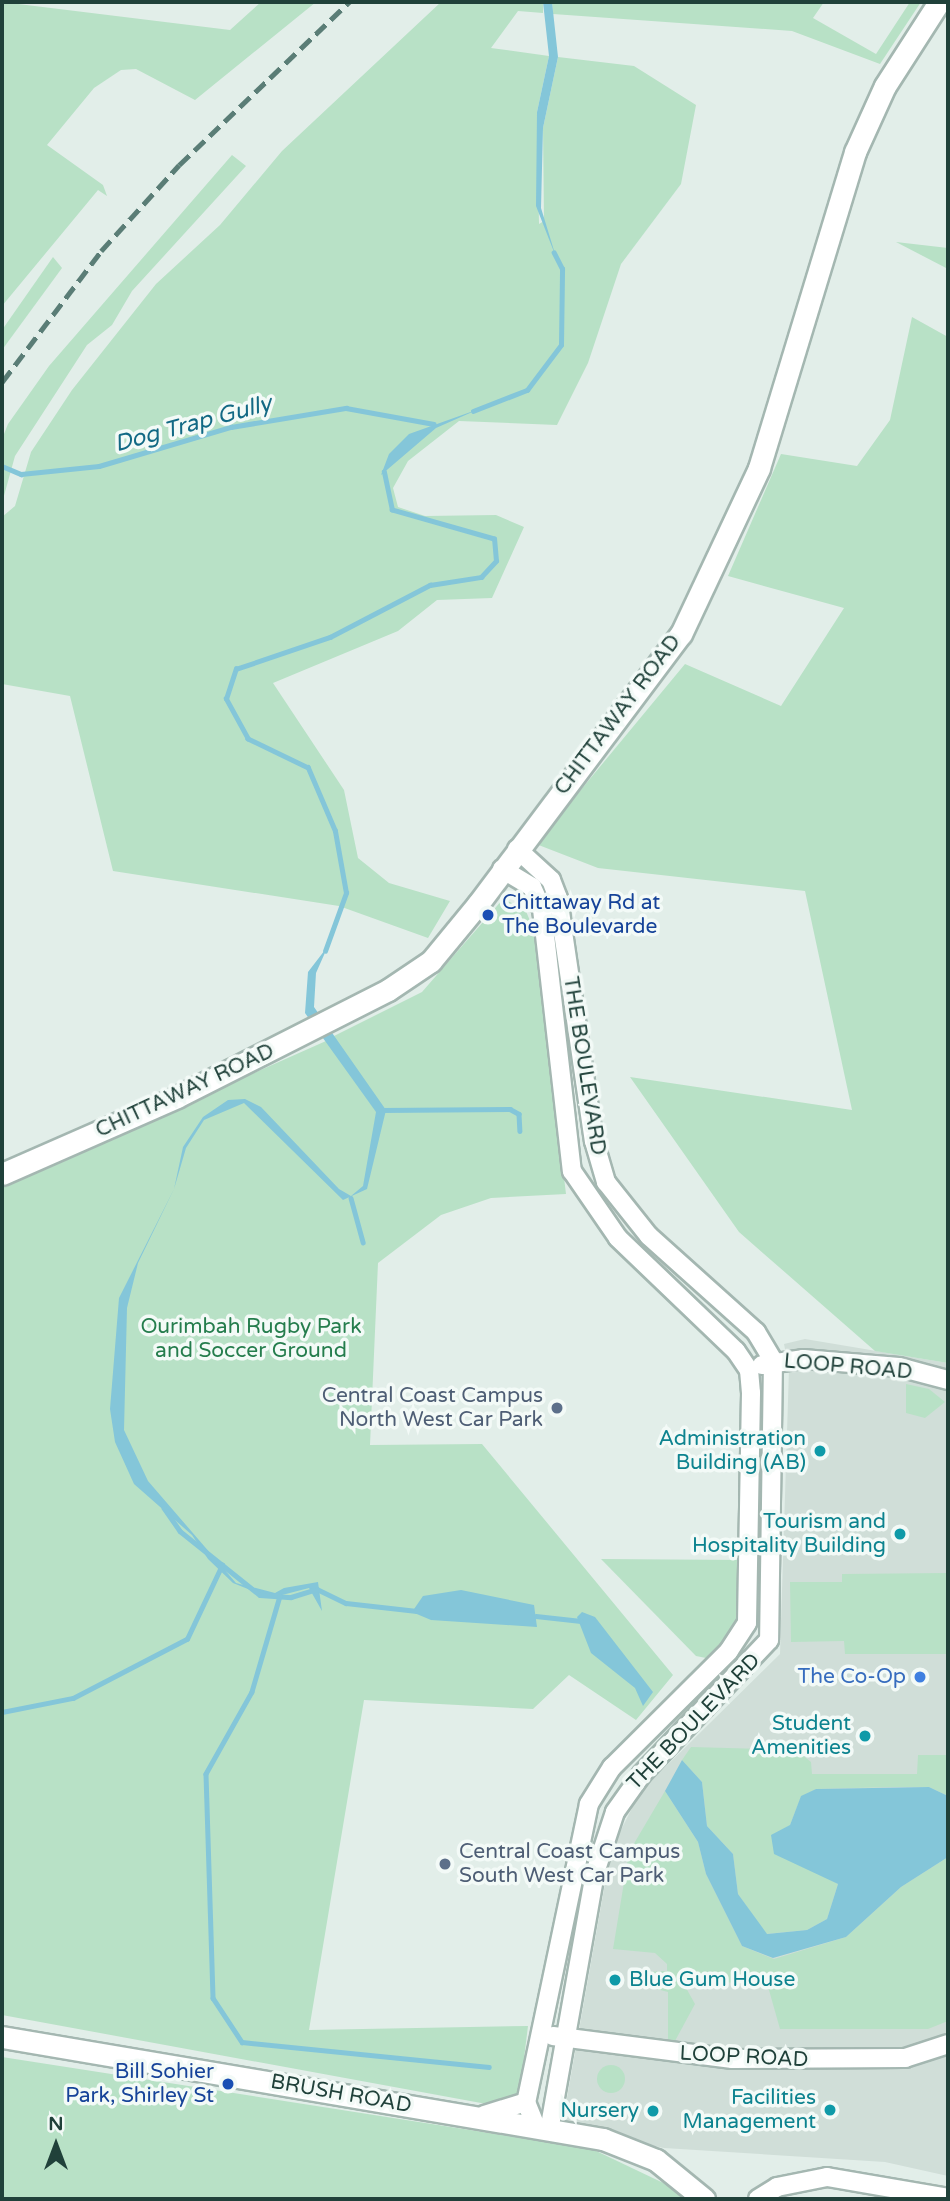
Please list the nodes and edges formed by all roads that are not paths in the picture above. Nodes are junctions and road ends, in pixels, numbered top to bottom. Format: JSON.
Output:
{"nodes":[{"id":1,"x":939,"y":2,"type":"edge"},
{"id":2,"x":517,"y":849,"type":"junction"},
{"id":3,"x":502,"y":869,"type":"junction"},
{"id":4,"x":2,"y":1174,"type":"edge"},
{"id":5,"x":773,"y":1360,"type":"junction"},
{"id":6,"x":749,"y":1370,"type":"junction"},
{"id":7,"x":948,"y":1380,"type":"edge"},
{"id":8,"x":539,"y":2034,"type":"junction"},
{"id":9,"x":2,"y":2037,"type":"edge"},
{"id":10,"x":565,"y":2037,"type":"junction"},
{"id":11,"x":948,"y":2044,"type":"edge"},
{"id":12,"x":526,"y":2102,"type":"junction"},
{"id":13,"x":446,"y":2112,"type":"junction"},
{"id":14,"x":543,"y":2129,"type":"junction"},
{"id":15,"x":948,"y":2197,"type":"edge"},
{"id":16,"x":704,"y":2199,"type":"edge"},
{"id":17,"x":758,"y":2199,"type":"edge"}],
"edges":[{"from":1,"to":2,"type":"main road","name":"CHITTAWAY ROAD"},
{"from":2,"to":3,"type":"main road","name":"CHITTAWAY ROAD"},
{"from":2,"to":5,"type":"street","name":"THE BOULEVARD"},
{"from":3,"to":4,"type":"main road","name":"CHITTAWAY ROAD"},
{"from":3,"to":6,"type":"street","name":"THE BOULEVARD"},
{"from":5,"to":6,"type":"street","name":"LOOP ROAD"},
{"from":5,"to":7,"type":"street","name":"LOOP ROAD"},
{"from":5,"to":10,"type":"street","name":"THE BOULEVARD"},
{"from":6,"to":8,"type":"street","name":"THE BOULEVARD"},
{"from":8,"to":10,"type":"street","name":"LOOP ROAD"},
{"from":8,"to":12,"type":"street","name":"THE BOULEVARD"},
{"from":9,"to":13,"type":"main road","name":"BRUSH ROAD"},
{"from":10,"to":11,"type":"street","name":"LOOP ROAD"},
{"from":10,"to":14,"type":"street","name":"THE BOULEVARD"},
{"from":12,"to":13,"type":"street"},
{"from":12,"to":14,"type":"street"},
{"from":13,"to":14,"type":"main road","name":"BRUSH ROAD"},
{"from":14,"to":16,"type":"main road","name":"BRUSH ROAD"},
{"from":15,"to":17,"type":"street"}]}
